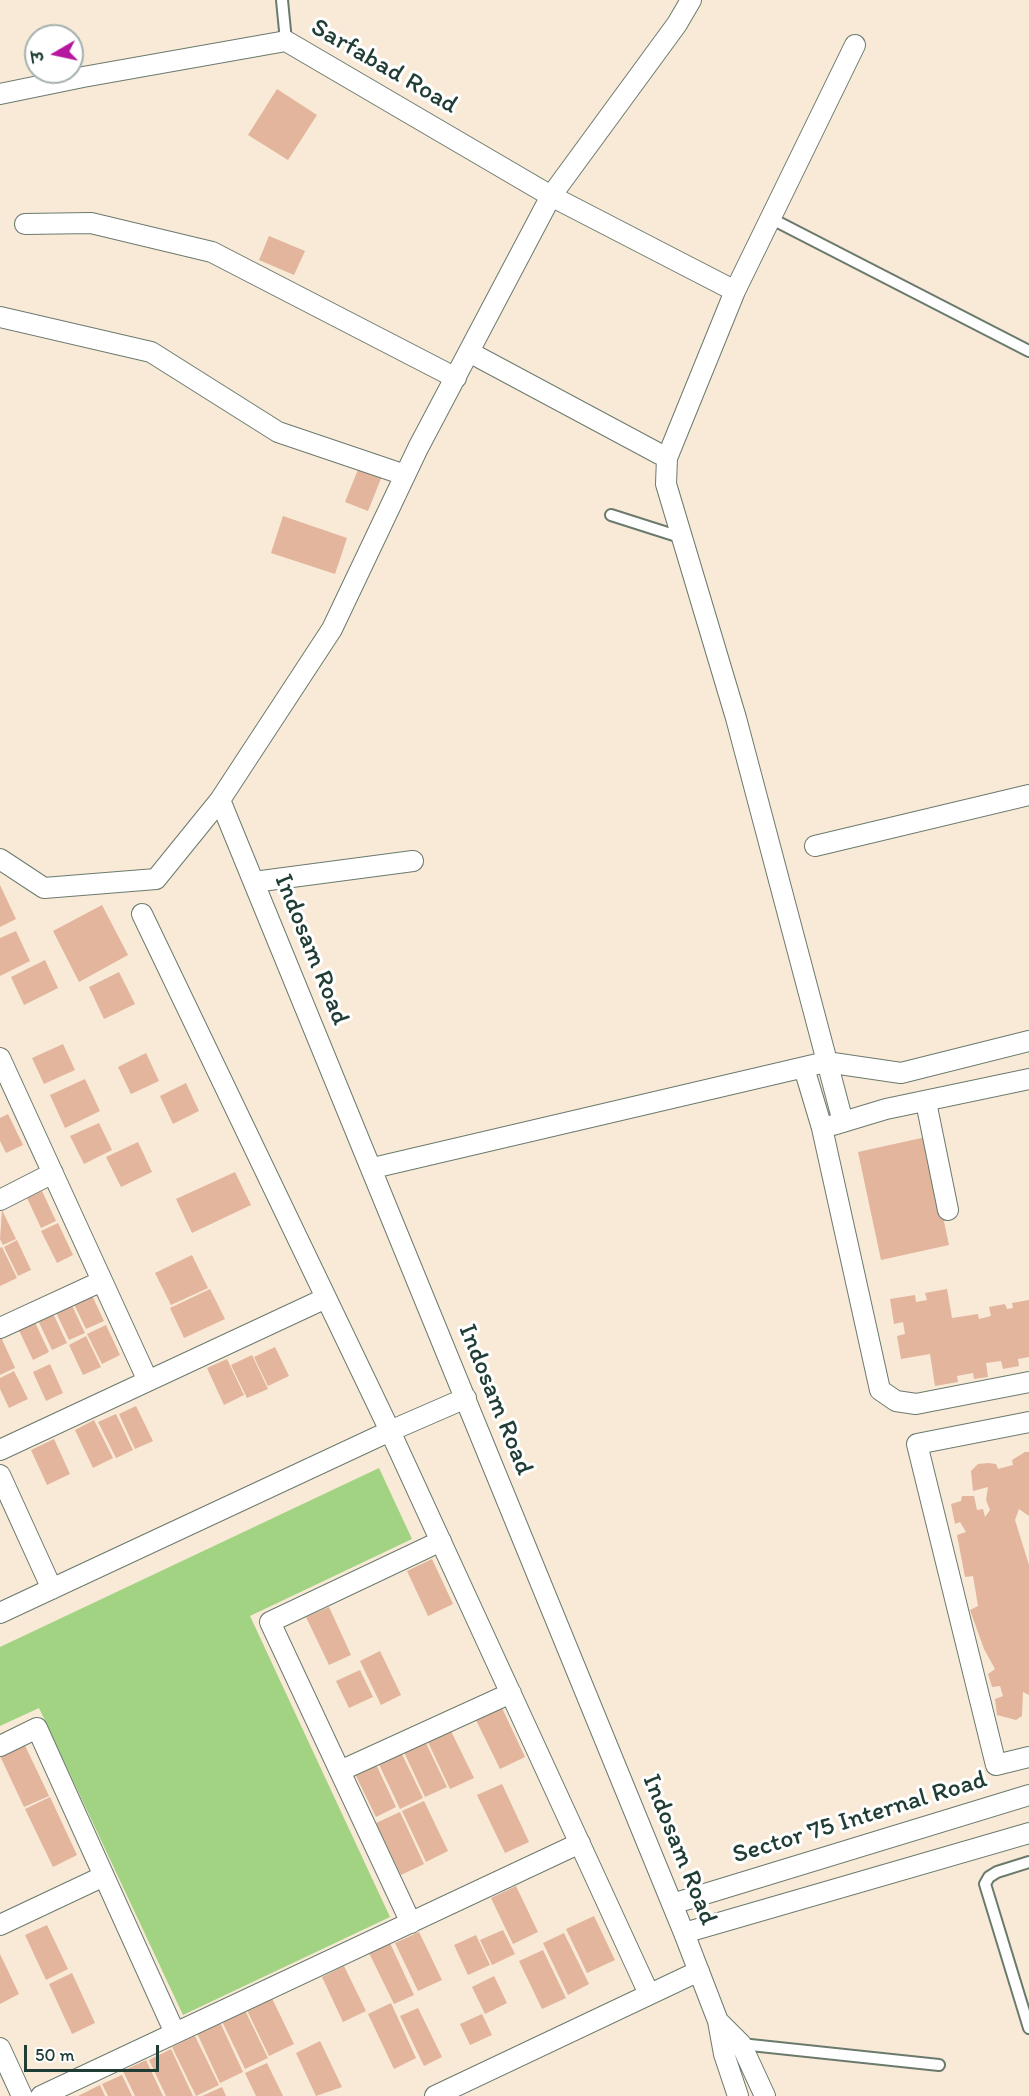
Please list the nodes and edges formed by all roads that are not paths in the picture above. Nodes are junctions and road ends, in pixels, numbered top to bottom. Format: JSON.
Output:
{"nodes":[{"id":1,"x":282,"y":0,"type":"edge"},
{"id":2,"x":691,"y":0,"type":"edge"},
{"id":3,"x":286,"y":41,"type":"junction"},
{"id":4,"x":855,"y":45,"type":"dead end"},
{"id":5,"x":0,"y":94,"type":"edge"},
{"id":6,"x":551,"y":196,"type":"junction"},
{"id":7,"x":770,"y":218,"type":"junction"},
{"id":8,"x":25,"y":224,"type":"dead end"},
{"id":9,"x":735,"y":291,"type":"junction"},
{"id":10,"x":0,"y":317,"type":"edge"},
{"id":11,"x":1029,"y":351,"type":"edge"},
{"id":12,"x":469,"y":352,"type":"junction"},
{"id":13,"x":456,"y":378,"type":"junction"},
{"id":14,"x":667,"y":458,"type":"junction"},
{"id":15,"x":405,"y":476,"type":"junction"},
{"id":16,"x":612,"y":515,"type":"dead end"},
{"id":17,"x":680,"y":537,"type":"junction"},
{"id":18,"x":1029,"y":795,"type":"edge"},
{"id":19,"x":220,"y":800,"type":"junction"},
{"id":20,"x":815,"y":846,"type":"dead end"},
{"id":21,"x":0,"y":859,"type":"edge"},
{"id":22,"x":413,"y":861,"type":"dead end"},
{"id":23,"x":254,"y":882,"type":"junction"},
{"id":24,"x":142,"y":914,"type":"dead end"},
{"id":25,"x":1029,"y":1041,"type":"edge"},
{"id":26,"x":826,"y":1062,"type":"junction"},
{"id":27,"x":804,"y":1068,"type":"junction"},
{"id":28,"x":2,"y":1070,"type":"edge"},
{"id":29,"x":1029,"y":1079,"type":"edge"},
{"id":30,"x":926,"y":1102,"type":"junction"},
{"id":31,"x":843,"y":1122,"type":"junction"},
{"id":32,"x":822,"y":1128,"type":"junction"},
{"id":33,"x":372,"y":1168,"type":"junction"},
{"id":34,"x":53,"y":1173,"type":"junction"},
{"id":35,"x":0,"y":1200,"type":"edge"},
{"id":36,"x":948,"y":1210,"type":"dead end"},
{"id":37,"x":102,"y":1281,"type":"junction"},
{"id":38,"x":326,"y":1298,"type":"junction"},
{"id":39,"x":0,"y":1328,"type":"edge"},
{"id":40,"x":148,"y":1381,"type":"junction"},
{"id":41,"x":1029,"y":1382,"type":"edge"},
{"id":42,"x":465,"y":1398,"type":"junction"},
{"id":43,"x":1029,"y":1422,"type":"edge"},
{"id":44,"x":390,"y":1431,"type":"junction"},
{"id":45,"x":0,"y":1450,"type":"edge"},
{"id":46,"x":0,"y":1475,"type":"edge"},
{"id":47,"x":441,"y":1541,"type":"junction"},
{"id":48,"x":52,"y":1589,"type":"junction"},
{"id":49,"x":0,"y":1614,"type":"edge"},
{"id":50,"x":511,"y":1693,"type":"junction"},
{"id":51,"x":0,"y":1746,"type":"edge"},
{"id":52,"x":1029,"y":1757,"type":"edge"},
{"id":53,"x":340,"y":1771,"type":"junction"},
{"id":54,"x":1029,"y":1795,"type":"edge"},
{"id":55,"x":1029,"y":1833,"type":"edge"},
{"id":56,"x":580,"y":1843,"type":"junction"},
{"id":57,"x":1029,"y":1862,"type":"edge"},
{"id":58,"x":104,"y":1876,"type":"junction"},
{"id":59,"x":672,"y":1904,"type":"junction"},
{"id":60,"x":411,"y":1923,"type":"junction"},
{"id":61,"x":0,"y":1925,"type":"edge"},
{"id":62,"x":684,"y":1933,"type":"junction"},
{"id":63,"x":699,"y":1971,"type":"junction"},
{"id":64,"x":650,"y":1994,"type":"junction"},
{"id":65,"x":718,"y":2021,"type":"junction"},
{"id":66,"x":1029,"y":2028,"type":"edge"},
{"id":67,"x":175,"y":2033,"type":"junction"},
{"id":68,"x":741,"y":2044,"type":"junction"},
{"id":69,"x":0,"y":2048,"type":"edge"},
{"id":70,"x":939,"y":2065,"type":"dead end"},
{"id":71,"x":22,"y":2096,"type":"edge"},
{"id":72,"x":41,"y":2096,"type":"edge"},
{"id":73,"x":435,"y":2096,"type":"edge"},
{"id":74,"x":738,"y":2096,"type":"edge"},
{"id":75,"x":765,"y":2096,"type":"edge"}],
"edges":[{"from":1,"to":3,"type":"lane"},
{"from":2,"to":6,"type":"street"},
{"from":3,"to":5,"type":"street","name":"Sarfabad Road"},
{"from":3,"to":6,"type":"street","name":"Sarfabad Road"},
{"from":4,"to":7,"type":"street"},
{"from":6,"to":9,"type":"street","name":"Sarfabad Road"},
{"from":6,"to":12,"type":"street"},
{"from":7,"to":9,"type":"street"},
{"from":7,"to":11,"type":"lane"},
{"from":8,"to":13,"type":"street"},
{"from":9,"to":14,"type":"street"},
{"from":10,"to":15,"type":"street"},
{"from":12,"to":13,"type":"street"},
{"from":12,"to":14,"type":"street"},
{"from":13,"to":15,"type":"street"},
{"from":14,"to":17,"type":"street"},
{"from":15,"to":19,"type":"street"},
{"from":16,"to":17,"type":"lane"},
{"from":17,"to":26,"type":"street"},
{"from":18,"to":20,"type":"street"},
{"from":19,"to":21,"type":"street"},
{"from":19,"to":23,"type":"street","name":"Indosam Road"},
{"from":22,"to":23,"type":"street"},
{"from":23,"to":33,"type":"street","name":"Indosam Road"},
{"from":24,"to":38,"type":"street"},
{"from":25,"to":26,"type":"street"},
{"from":26,"to":27,"type":"street"},
{"from":26,"to":31,"type":"street"},
{"from":27,"to":32,"type":"street"},
{"from":27,"to":33,"type":"street"},
{"from":28,"to":34,"type":"street"},
{"from":29,"to":30,"type":"street"},
{"from":30,"to":31,"type":"street"},
{"from":30,"to":36,"type":"street"},
{"from":31,"to":32,"type":"street"},
{"from":32,"to":41,"type":"street"},
{"from":33,"to":42,"type":"street","name":"Indosam Road"},
{"from":34,"to":35,"type":"street"},
{"from":34,"to":37,"type":"street"},
{"from":37,"to":39,"type":"street"},
{"from":37,"to":40,"type":"street"},
{"from":38,"to":40,"type":"street"},
{"from":38,"to":44,"type":"street"},
{"from":40,"to":45,"type":"street"},
{"from":42,"to":44,"type":"street"},
{"from":42,"to":59,"type":"street","name":"Indosam Road"},
{"from":43,"to":52,"type":"street"},
{"from":44,"to":47,"type":"street"},
{"from":44,"to":48,"type":"street"},
{"from":46,"to":48,"type":"street"},
{"from":47,"to":50,"type":"street"},
{"from":47,"to":53,"type":"street"},
{"from":48,"to":49,"type":"street"},
{"from":50,"to":53,"type":"street"},
{"from":50,"to":56,"type":"street"},
{"from":51,"to":58,"type":"street"},
{"from":53,"to":60,"type":"street"},
{"from":54,"to":59,"type":"street","name":"Sector 75 Internal Road"},
{"from":55,"to":62,"type":"street"},
{"from":56,"to":60,"type":"street"},
{"from":56,"to":64,"type":"street"},
{"from":57,"to":66,"type":"lane"},
{"from":58,"to":61,"type":"street"},
{"from":58,"to":67,"type":"street"},
{"from":59,"to":62,"type":"street","name":"Indosam Road"},
{"from":60,"to":67,"type":"street"},
{"from":62,"to":63,"type":"street","name":"Indosam Road"},
{"from":63,"to":64,"type":"street"},
{"from":63,"to":65,"type":"street","name":"Indosam Road"},
{"from":64,"to":73,"type":"street"},
{"from":65,"to":68,"type":"street","name":"Indosam Road"},
{"from":65,"to":74,"type":"street","name":"Indosam Road"},
{"from":67,"to":72,"type":"street"},
{"from":68,"to":70,"type":"lane"},
{"from":68,"to":75,"type":"street","name":"Indosam Road"},
{"from":69,"to":71,"type":"street"}]}
